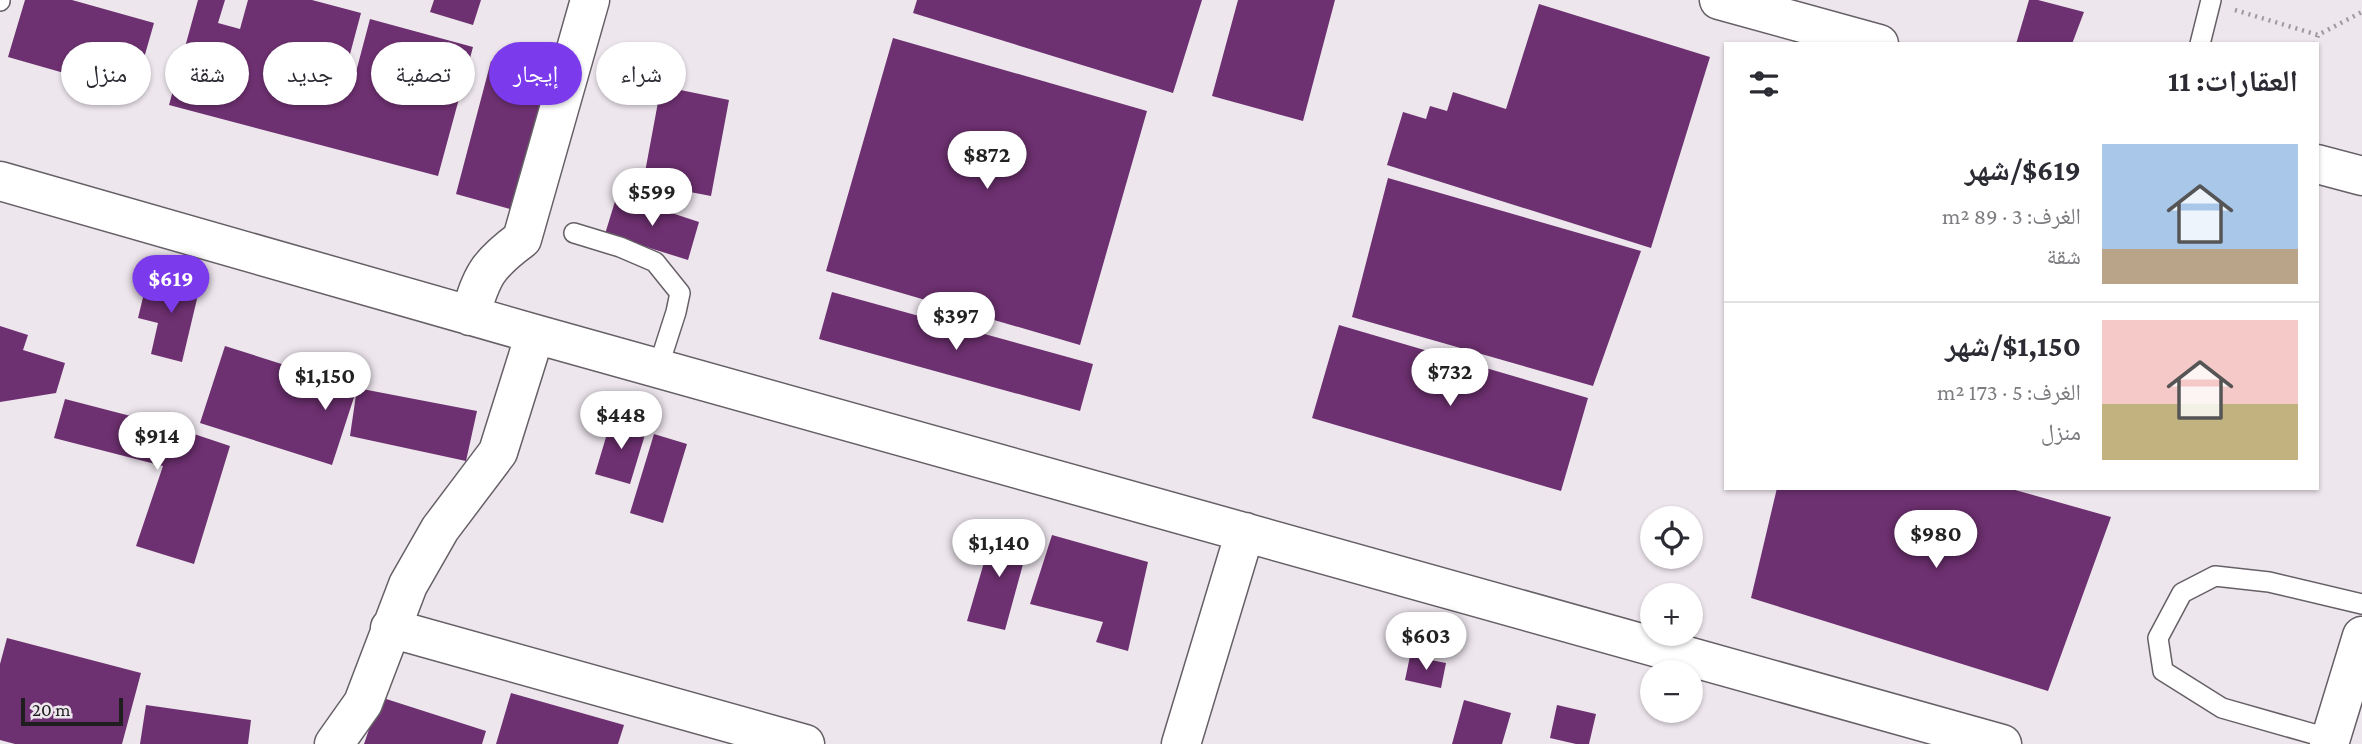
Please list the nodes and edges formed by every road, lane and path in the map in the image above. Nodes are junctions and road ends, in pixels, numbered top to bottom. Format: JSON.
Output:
{"nodes":[{"id":1,"x":590,"y":0,"type":"edge"},
{"id":2,"x":1719,"y":0,"type":"edge"},
{"id":3,"x":2211,"y":1,"type":"edge"},
{"id":4,"x":1809,"y":12,"type":"edge"},
{"id":5,"x":2362,"y":12,"type":"edge"},
{"id":6,"x":2318,"y":35,"type":"junction"},
{"id":7,"x":1875,"y":42,"type":"edge"},
{"id":8,"x":2201,"y":42,"type":"edge"},
{"id":9,"x":2316,"y":42,"type":"edge"},
{"id":10,"x":2319,"y":165,"type":"edge"},
{"id":11,"x":2362,"y":176,"type":"edge"},
{"id":12,"x":0,"y":181,"type":"edge"},
{"id":13,"x":573,"y":233,"type":"dead end"},
{"id":14,"x":470,"y":316,"type":"junction"},
{"id":15,"x":535,"y":334,"type":"junction"},
{"id":16,"x":658,"y":368,"type":"junction"},
{"id":17,"x":1245,"y":532,"type":"junction"},
{"id":18,"x":2362,"y":604,"type":"edge"},
{"id":19,"x":390,"y":628,"type":"junction"},
{"id":20,"x":2362,"y":636,"type":"edge"},
{"id":21,"x":2330,"y":741,"type":"edge"},
{"id":22,"x":334,"y":744,"type":"edge"},
{"id":23,"x":805,"y":744,"type":"edge"},
{"id":24,"x":1181,"y":744,"type":"edge"},
{"id":25,"x":2002,"y":744,"type":"edge"}],
"edges":[{"from":1,"to":14,"type":"street"},
{"from":2,"to":4,"type":"street"},
{"from":3,"to":6,"type":"path"},
{"from":3,"to":8,"type":"lane"},
{"from":4,"to":7,"type":"street"},
{"from":5,"to":6,"type":"path"},
{"from":6,"to":9,"type":"path"},
{"from":10,"to":11,"type":"street"},
{"from":12,"to":14,"type":"street"},
{"from":13,"to":16,"type":"lane"},
{"from":14,"to":15,"type":"street"},
{"from":15,"to":16,"type":"street"},
{"from":15,"to":19,"type":"street"},
{"from":16,"to":17,"type":"street"},
{"from":17,"to":24,"type":"street"},
{"from":17,"to":25,"type":"street"},
{"from":18,"to":21,"type":"lane"},
{"from":19,"to":22,"type":"street"},
{"from":19,"to":23,"type":"street"},
{"from":20,"to":21,"type":"street"}]}
